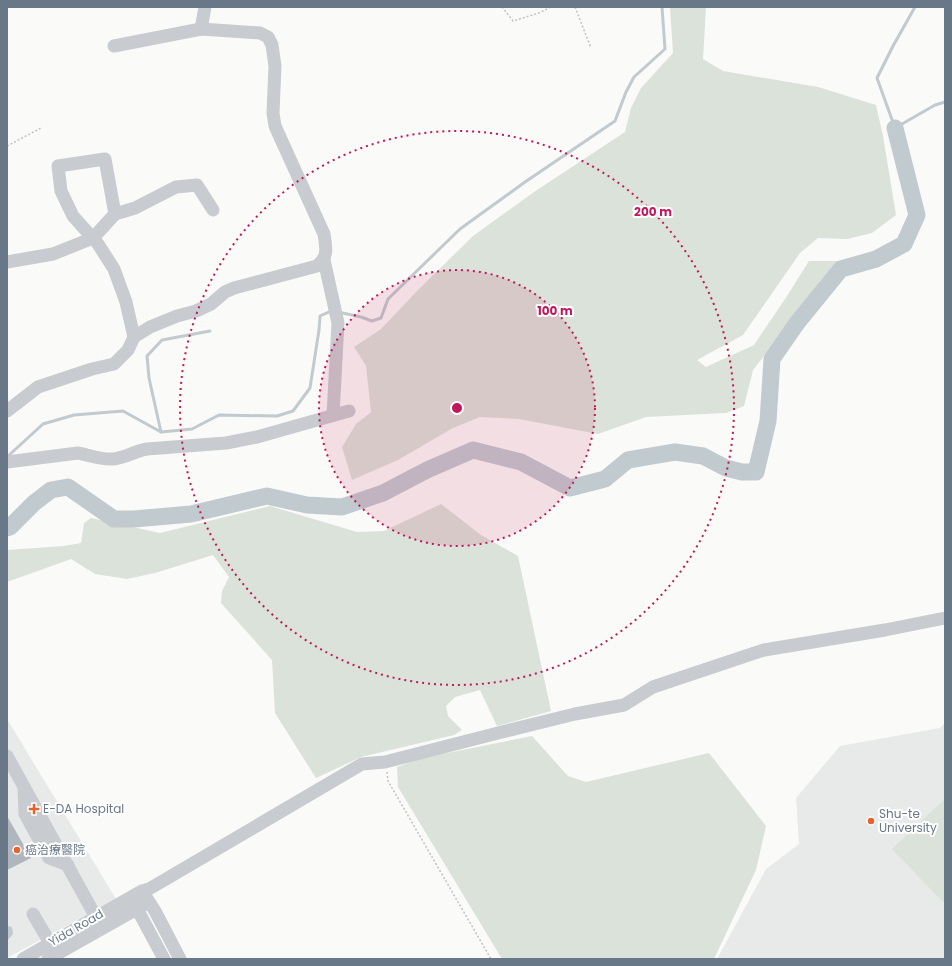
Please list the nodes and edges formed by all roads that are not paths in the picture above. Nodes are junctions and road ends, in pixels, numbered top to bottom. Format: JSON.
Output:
{"nodes":[{"id":1,"x":205,"y":7,"type":"edge"},
{"id":2,"x":201,"y":29,"type":"junction"},
{"id":3,"x":114,"y":46,"type":"dead end"},
{"id":4,"x":213,"y":210,"type":"dead end"},
{"id":5,"x":115,"y":214,"type":"junction"},
{"id":6,"x":93,"y":238,"type":"junction"},
{"id":7,"x":324,"y":260,"type":"junction"},
{"id":8,"x":7,"y":262,"type":"edge"},
{"id":9,"x":134,"y":337,"type":"junction"},
{"id":10,"x":7,"y":411,"type":"edge"},
{"id":11,"x":349,"y":411,"type":"dead end"},
{"id":12,"x":333,"y":415,"type":"junction"},
{"id":13,"x":7,"y":462,"type":"edge"},
{"id":14,"x":945,"y":618,"type":"edge"},
{"id":15,"x":7,"y":756,"type":"edge"},
{"id":16,"x":146,"y":896,"type":"junction"},
{"id":17,"x":133,"y":903,"type":"junction"},
{"id":18,"x":33,"y":914,"type":"dead end"},
{"id":19,"x":99,"y":923,"type":"junction"},
{"id":20,"x":50,"y":943,"type":"junction"},
{"id":21,"x":23,"y":959,"type":"edge"},
{"id":22,"x":48,"y":959,"type":"edge"},
{"id":23,"x":164,"y":959,"type":"edge"},
{"id":24,"x":180,"y":959,"type":"edge"}],
"edges":[{"from":1,"to":2,"type":"street"},
{"from":2,"to":3,"type":"street"},
{"from":2,"to":7,"type":"street"},
{"from":4,"to":5,"type":"street"},
{"from":5,"to":6,"type":"street"},
{"from":5,"to":6,"type":"street"},
{"from":6,"to":8,"type":"street"},
{"from":6,"to":9,"type":"street"},
{"from":7,"to":9,"type":"street"},
{"from":7,"to":12,"type":"street"},
{"from":9,"to":10,"type":"street"},
{"from":11,"to":12,"type":"street"},
{"from":12,"to":13,"type":"street"},
{"from":14,"to":16,"type":"street","name":"Yida Road"},
{"from":15,"to":19,"type":"street"},
{"from":16,"to":17,"type":"street","name":"Yida Road"},
{"from":16,"to":24,"type":"street"},
{"from":17,"to":19,"type":"street","name":"Yida Road"},
{"from":17,"to":23,"type":"street"},
{"from":18,"to":20,"type":"street"},
{"from":19,"to":20,"type":"street","name":"Yida Road"},
{"from":19,"to":22,"type":"street","name":"Yida Road"},
{"from":20,"to":21,"type":"street","name":"Yida Road"}]}
